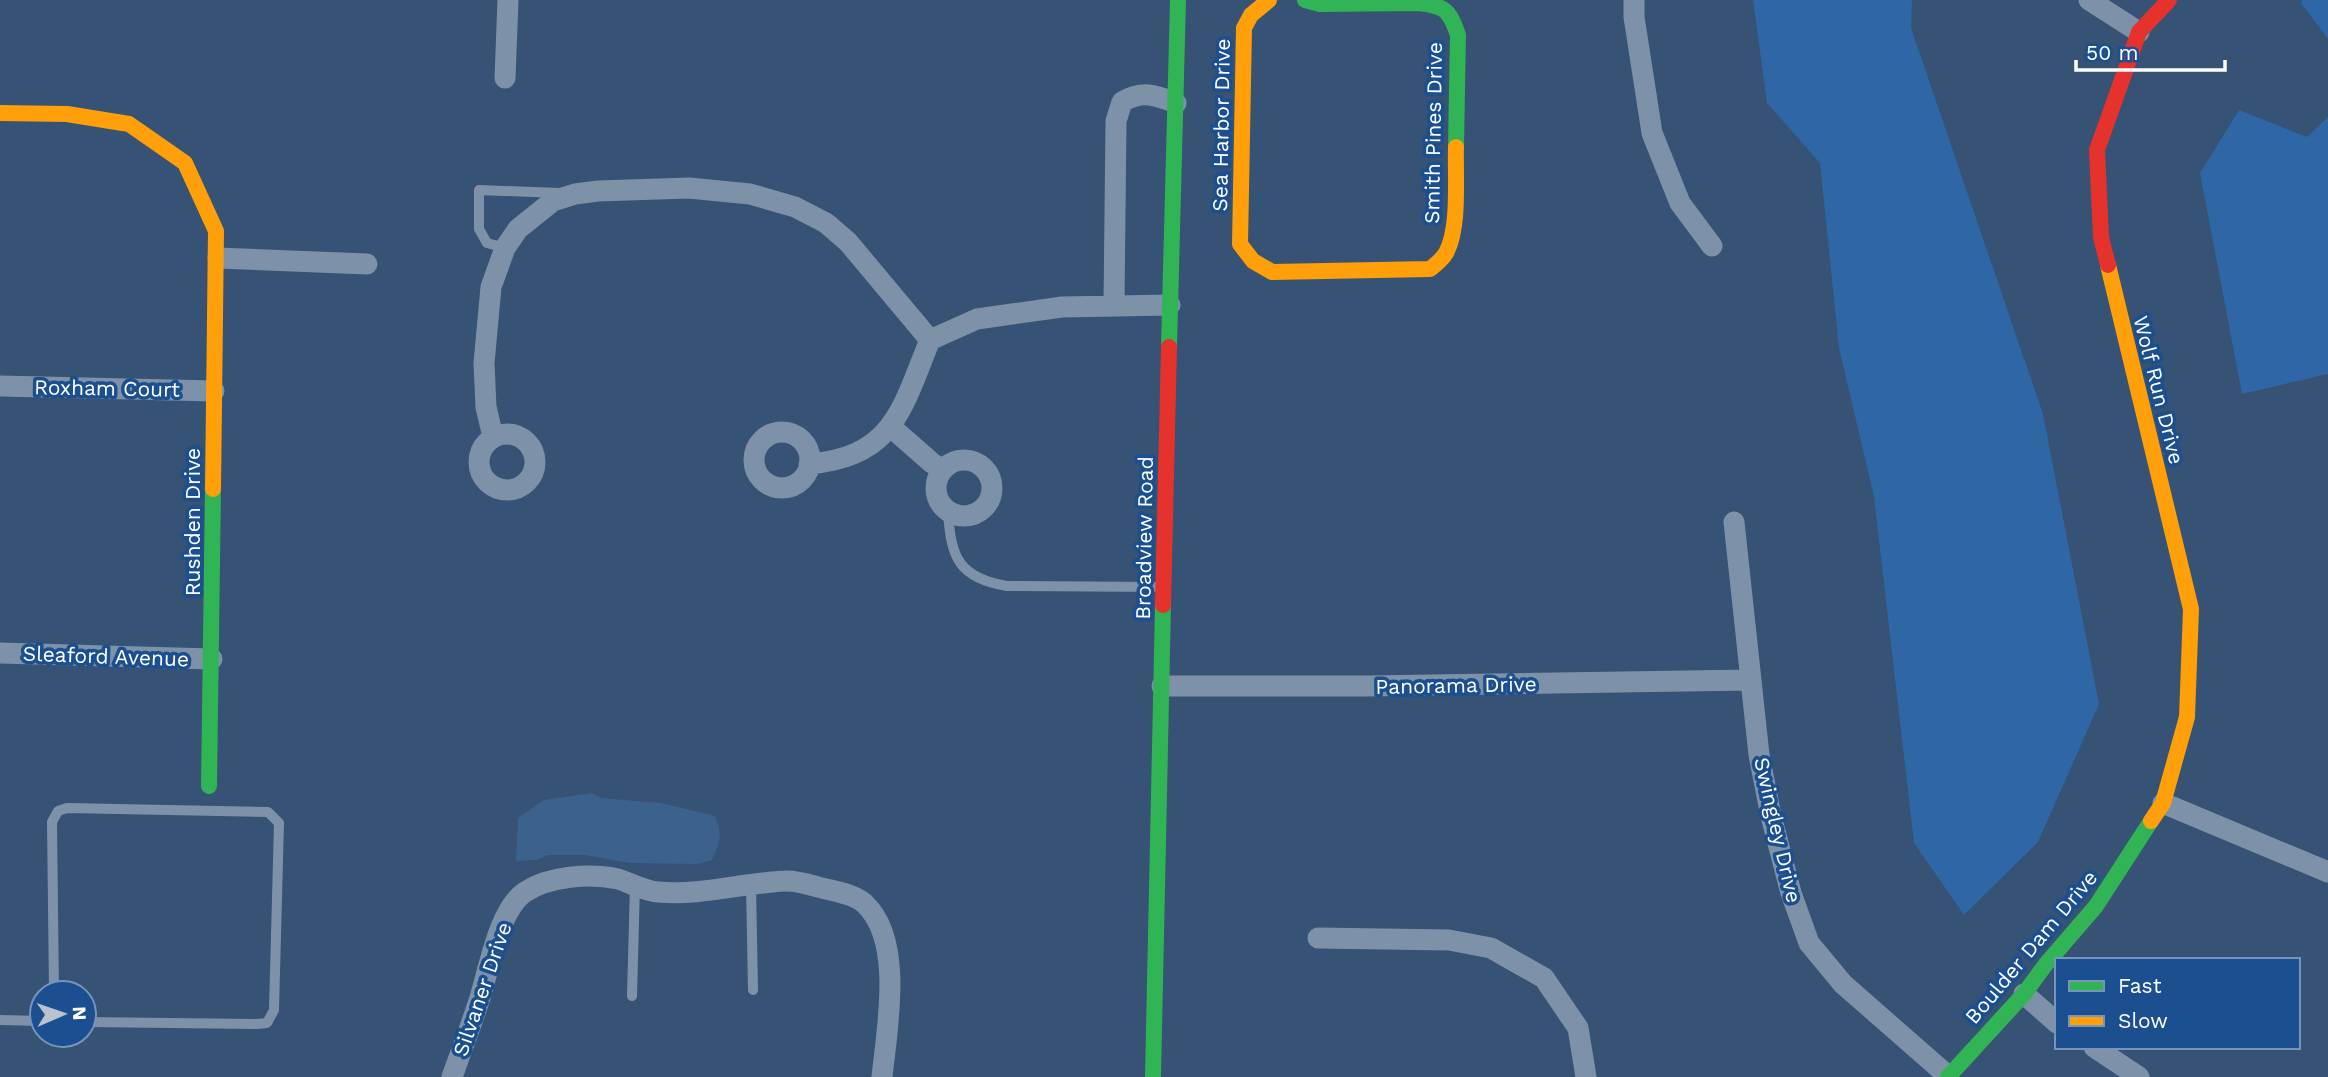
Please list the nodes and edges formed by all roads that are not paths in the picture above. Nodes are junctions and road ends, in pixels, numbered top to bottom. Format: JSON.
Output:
{"nodes":[{"id":1,"x":508,"y":0,"type":"edge"},
{"id":2,"x":1178,"y":0,"type":"edge"},
{"id":3,"x":1269,"y":0,"type":"edge"},
{"id":4,"x":1305,"y":0,"type":"edge"},
{"id":5,"x":1634,"y":0,"type":"edge"},
{"id":6,"x":2089,"y":0,"type":"edge"},
{"id":7,"x":2169,"y":0,"type":"edge"},
{"id":8,"x":2139,"y":32,"type":"junction"},
{"id":9,"x":505,"y":78,"type":"dead end"},
{"id":10,"x":1176,"y":103,"type":"junction"},
{"id":11,"x":0,"y":113,"type":"edge"},
{"id":12,"x":575,"y":194,"type":"junction"},
{"id":13,"x":1712,"y":246,"type":"dead end"},
{"id":14,"x":505,"y":248,"type":"junction"},
{"id":15,"x":218,"y":258,"type":"junction"},
{"id":16,"x":1248,"y":259,"type":"joint"},
{"id":17,"x":367,"y":264,"type":"dead end"},
{"id":18,"x":1171,"y":304,"type":"junction"},
{"id":19,"x":1114,"y":305,"type":"junction"},
{"id":20,"x":930,"y":340,"type":"junction"},
{"id":21,"x":0,"y":386,"type":"edge"},
{"id":22,"x":214,"y":391,"type":"junction"},
{"id":23,"x":891,"y":427,"type":"junction"},
{"id":24,"x":494,"y":437,"type":"dead end"},
{"id":25,"x":810,"y":464,"type":"dead end"},
{"id":26,"x":943,"y":470,"type":"junction"},
{"id":27,"x":948,"y":512,"type":"junction"},
{"id":28,"x":1734,"y":522,"type":"dead end"},
{"id":29,"x":1164,"y":587,"type":"junction"},
{"id":30,"x":0,"y":653,"type":"edge"},
{"id":31,"x":212,"y":659,"type":"junction"},
{"id":32,"x":1751,"y":680,"type":"junction"},
{"id":33,"x":1162,"y":686,"type":"junction"},
{"id":34,"x":209,"y":786,"type":"dead end"},
{"id":35,"x":2163,"y":803,"type":"junction"},
{"id":36,"x":2328,"y":873,"type":"edge"},
{"id":37,"x":635,"y":885,"type":"junction"},
{"id":38,"x":751,"y":885,"type":"junction"},
{"id":39,"x":1318,"y":938,"type":"dead end"},
{"id":40,"x":54,"y":979,"type":"edge"},
{"id":41,"x":753,"y":990,"type":"dead end"},
{"id":42,"x":2024,"y":994,"type":"junction"},
{"id":43,"x":632,"y":996,"type":"dead end"},
{"id":44,"x":0,"y":1020,"type":"edge"},
{"id":45,"x":28,"y":1021,"type":"edge"},
{"id":46,"x":2055,"y":1021,"type":"edge"},
{"id":47,"x":98,"y":1022,"type":"edge"},
{"id":48,"x":2097,"y":1049,"type":"edge"},
{"id":49,"x":452,"y":1077,"type":"edge"},
{"id":50,"x":882,"y":1077,"type":"edge"},
{"id":51,"x":1153,"y":1077,"type":"edge"},
{"id":52,"x":1586,"y":1077,"type":"edge"},
{"id":53,"x":1948,"y":1077,"type":"edge"},
{"id":54,"x":2139,"y":1077,"type":"edge"}],
"edges":[{"from":1,"to":9,"type":"street"},
{"from":2,"to":10,"type":"street","name":"Broadview Road"},
{"from":3,"to":16,"type":"street","name":"Sea Harbor Drive"},
{"from":4,"to":16,"type":"street","name":"Smith Pines Drive"},
{"from":5,"to":13,"type":"street"},
{"from":6,"to":8,"type":"street"},
{"from":7,"to":8,"type":"street","name":"Wolf Run Drive"},
{"from":8,"to":35,"type":"street","name":"Wolf Run Drive"},
{"from":10,"to":18,"type":"street","name":"Broadview Road"},
{"from":10,"to":19,"type":"street"},
{"from":11,"to":15,"type":"street","name":"Rushden Drive"},
{"from":12,"to":14,"type":"street"},
{"from":12,"to":14,"type":"lane"},
{"from":12,"to":20,"type":"street"},
{"from":14,"to":24,"type":"street"},
{"from":15,"to":17,"type":"street"},
{"from":15,"to":22,"type":"street","name":"Rushden Drive"},
{"from":18,"to":19,"type":"street"},
{"from":18,"to":29,"type":"street","name":"Broadview Road"},
{"from":19,"to":20,"type":"street"},
{"from":20,"to":23,"type":"street"},
{"from":21,"to":22,"type":"street","name":"Roxham Court"},
{"from":22,"to":31,"type":"street","name":"Rushden Drive"},
{"from":23,"to":25,"type":"street"},
{"from":23,"to":26,"type":"street"},
{"from":26,"to":27,"type":"street"},
{"from":26,"to":27,"type":"street"},
{"from":27,"to":29,"type":"lane"},
{"from":28,"to":32,"type":"street","name":"Swingley Drive"},
{"from":29,"to":33,"type":"street","name":"Broadview Road"},
{"from":30,"to":31,"type":"street","name":"Sleaford Avenue"},
{"from":31,"to":34,"type":"street","name":"Rushden Drive"},
{"from":32,"to":33,"type":"street","name":"Panorama Drive"},
{"from":32,"to":53,"type":"street","name":"Swingley Drive"},
{"from":33,"to":51,"type":"street","name":"Broadview Road"},
{"from":35,"to":36,"type":"street"},
{"from":35,"to":42,"type":"street","name":"Boulder Dam Drive"},
{"from":37,"to":38,"type":"street","name":"Silvaner Drive"},
{"from":37,"to":43,"type":"lane"},
{"from":37,"to":49,"type":"street","name":"Silvaner Drive"},
{"from":38,"to":41,"type":"lane"},
{"from":38,"to":50,"type":"street","name":"Silvaner Drive"},
{"from":39,"to":52,"type":"street"},
{"from":40,"to":47,"type":"lane"},
{"from":42,"to":46,"type":"street"},
{"from":42,"to":53,"type":"street","name":"Boulder Dam Drive"},
{"from":44,"to":45,"type":"lane"},
{"from":48,"to":54,"type":"street"}]}
